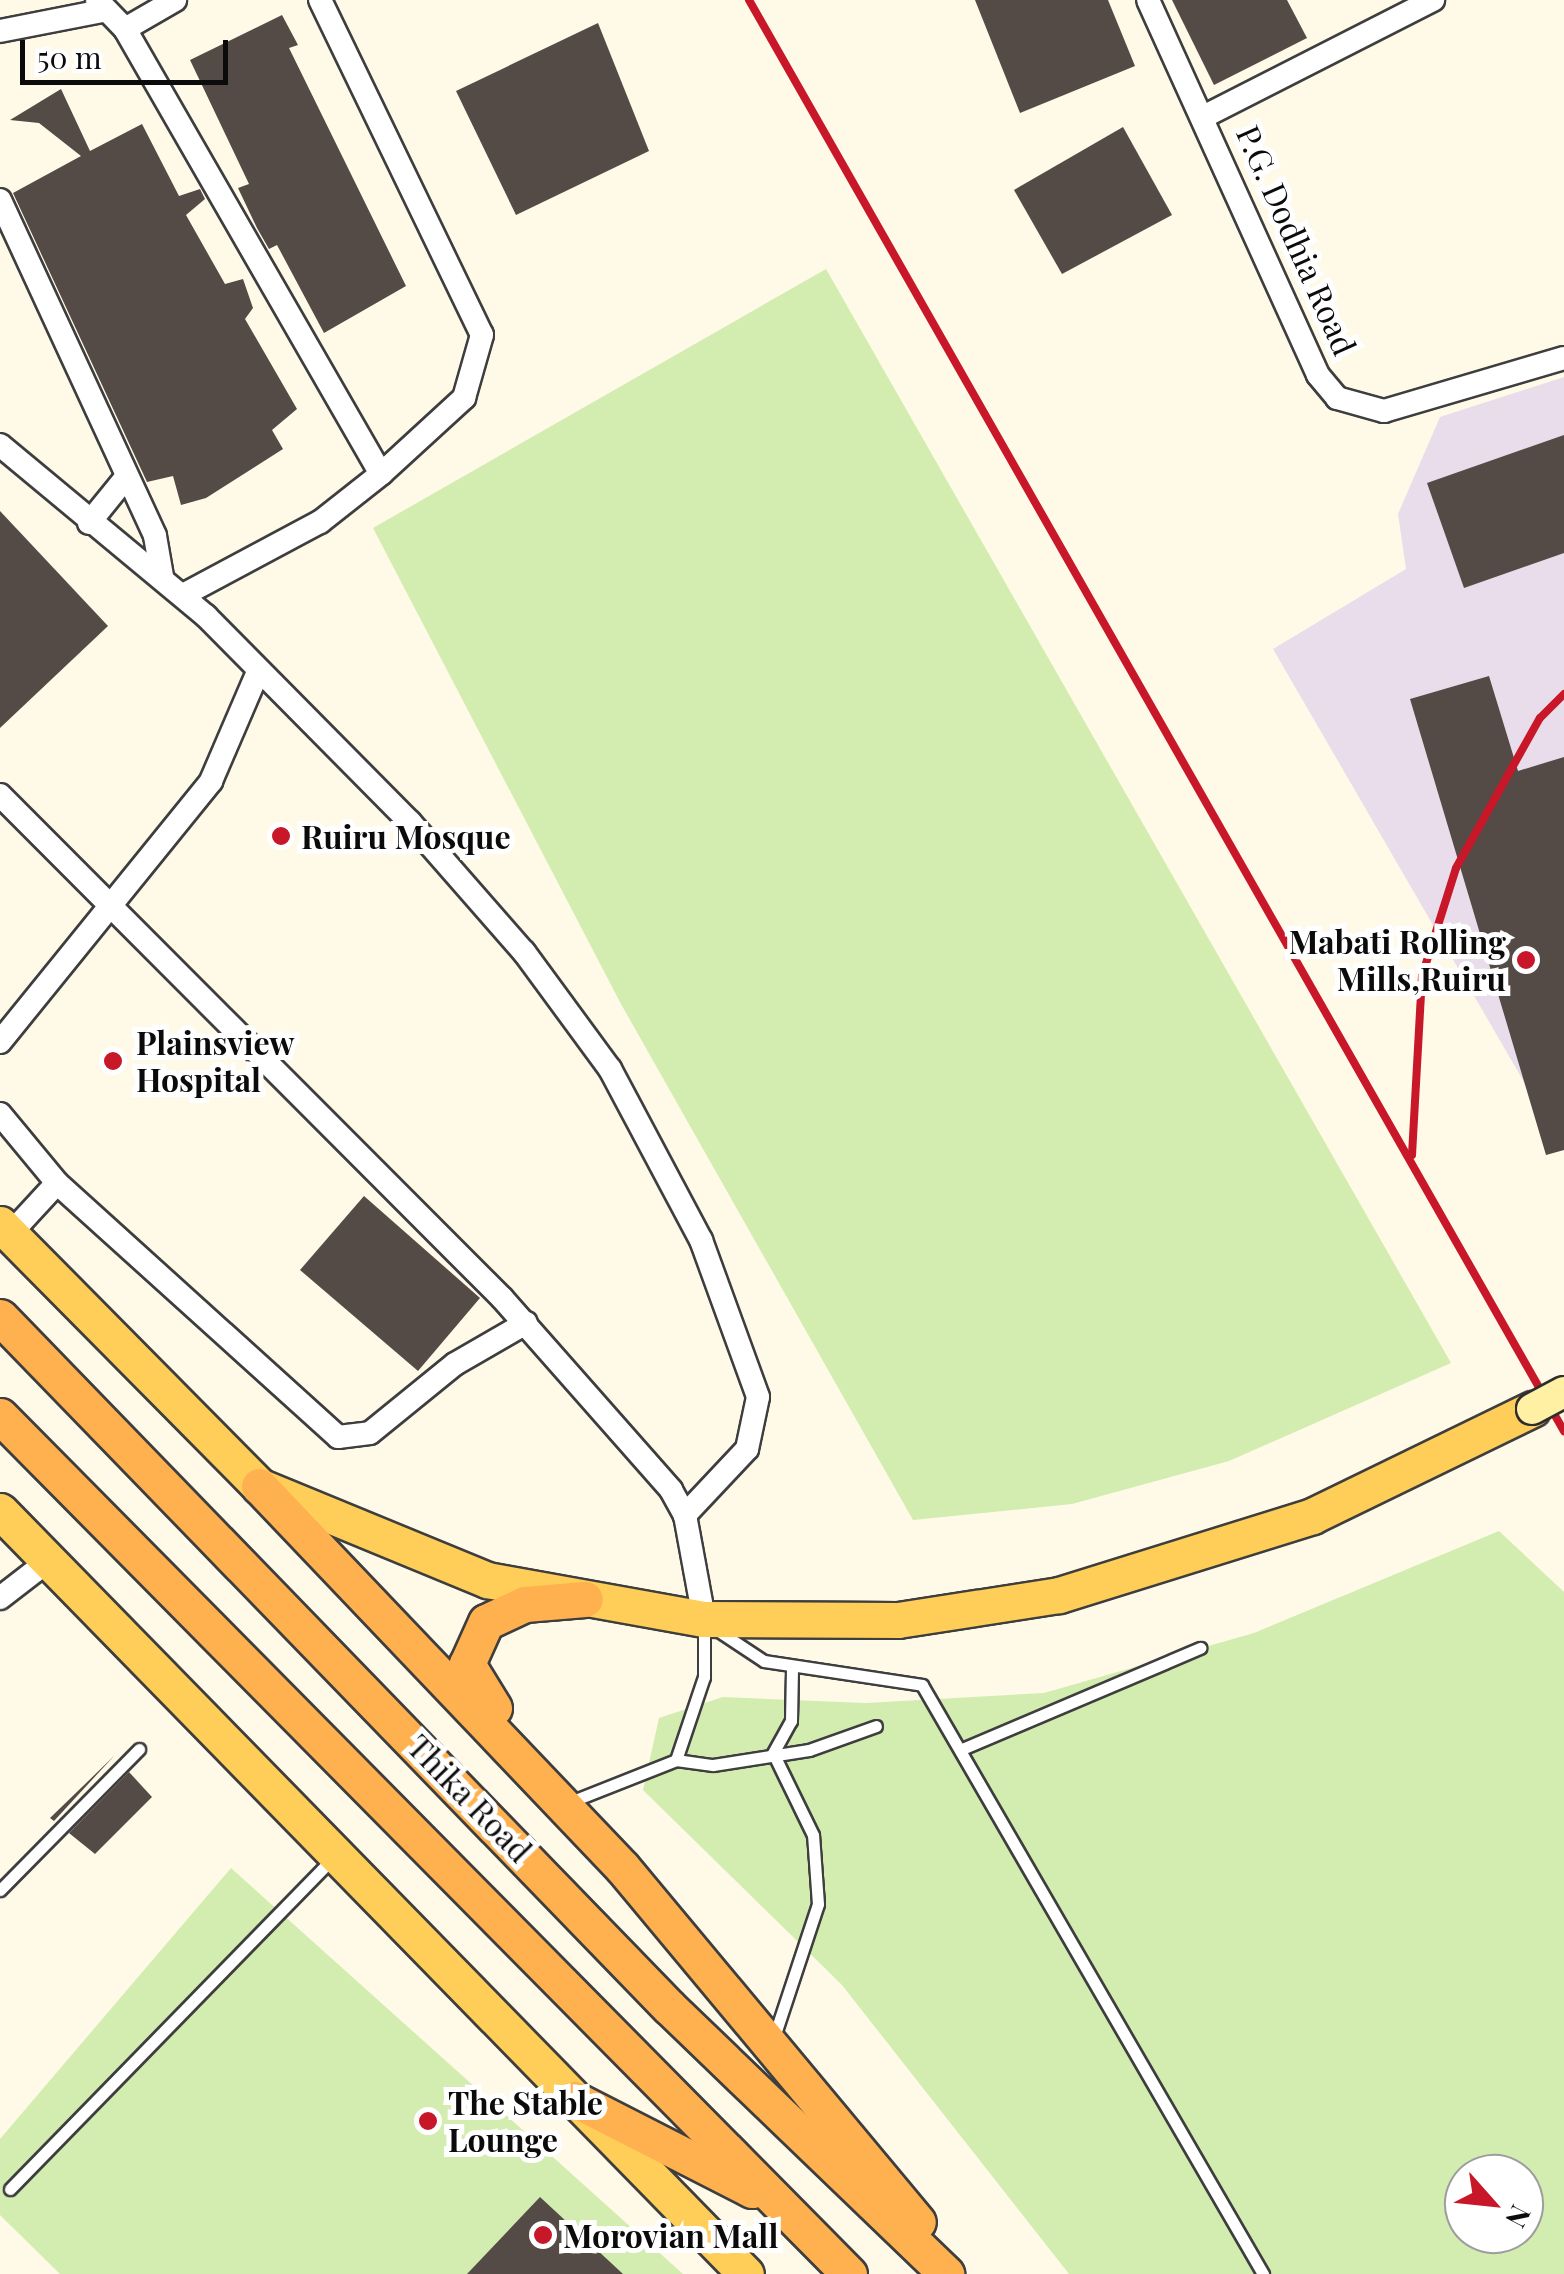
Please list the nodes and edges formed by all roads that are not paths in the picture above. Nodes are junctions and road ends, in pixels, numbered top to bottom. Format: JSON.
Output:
{"nodes":[{"id":1,"x":176,"y":0,"type":"edge"},
{"id":2,"x":320,"y":0,"type":"edge"},
{"id":3,"x":1148,"y":0,"type":"edge"},
{"id":4,"x":1433,"y":0,"type":"edge"},
{"id":5,"x":99,"y":6,"type":"edge"},
{"id":6,"x":126,"y":28,"type":"junction"},
{"id":7,"x":0,"y":31,"type":"edge"},
{"id":8,"x":1206,"y":115,"type":"junction"},
{"id":9,"x":0,"y":200,"type":"edge"},
{"id":10,"x":1564,"y":358,"type":"edge"},
{"id":11,"x":0,"y":445,"type":"edge"},
{"id":12,"x":381,"y":474,"type":"junction"},
{"id":13,"x":127,"y":476,"type":"junction"},
{"id":14,"x":89,"y":523,"type":"junction"},
{"id":15,"x":162,"y":576,"type":"junction"},
{"id":16,"x":183,"y":595,"type":"junction"},
{"id":17,"x":258,"y":672,"type":"junction"},
{"id":18,"x":0,"y":795,"type":"edge"},
{"id":19,"x":111,"y":900,"type":"junction"},
{"id":20,"x":0,"y":1042,"type":"edge"},
{"id":21,"x":0,"y":1114,"type":"edge"},
{"id":22,"x":57,"y":1183,"type":"junction"},
{"id":23,"x":5,"y":1229,"type":"edge"},
{"id":24,"x":0,"y":1317,"type":"edge"},
{"id":25,"x":526,"y":1323,"type":"junction"},
{"id":26,"x":1564,"y":1392,"type":"edge"},
{"id":27,"x":1532,"y":1410,"type":"joint"},
{"id":28,"x":0,"y":1416,"type":"edge"},
{"id":29,"x":259,"y":1486,"type":"junction"},
{"id":30,"x":0,"y":1511,"type":"edge"},
{"id":31,"x":685,"y":1516,"type":"junction"},
{"id":32,"x":48,"y":1561,"type":"junction"},
{"id":33,"x":0,"y":1598,"type":"edge"},
{"id":34,"x":585,"y":1600,"type":"junction"},
{"id":35,"x":704,"y":1618,"type":"junction"},
{"id":36,"x":1200,"y":1648,"type":"dead end"},
{"id":37,"x":792,"y":1667,"type":"junction"},
{"id":38,"x":876,"y":1726,"type":"dead end"},
{"id":39,"x":138,"y":1749,"type":"dead end"},
{"id":40,"x":962,"y":1749,"type":"junction"},
{"id":41,"x":773,"y":1753,"type":"junction"},
{"id":42,"x":676,"y":1760,"type":"junction"},
{"id":43,"x":570,"y":1802,"type":"junction"},
{"id":44,"x":336,"y":1855,"type":"junction"},
{"id":45,"x":622,"y":1867,"type":"junction"},
{"id":46,"x":0,"y":1890,"type":"edge"},
{"id":47,"x":774,"y":2040,"type":"junction"},
{"id":48,"x":574,"y":2098,"type":"junction"},
{"id":49,"x":10,"y":2190,"type":"dead end"},
{"id":50,"x":772,"y":2198,"type":"junction"},
{"id":51,"x":746,"y":2274,"type":"edge"},
{"id":52,"x":849,"y":2274,"type":"edge"},
{"id":53,"x":946,"y":2274,"type":"edge"},
{"id":54,"x":959,"y":2274,"type":"edge"},
{"id":55,"x":1263,"y":2274,"type":"edge"}],
"edges":[{"from":1,"to":6,"type":"street"},
{"from":2,"to":12,"type":"street"},
{"from":3,"to":8,"type":"street","name":"P.G. Dodhia Road"},
{"from":4,"to":8,"type":"street"},
{"from":5,"to":6,"type":"street"},
{"from":5,"to":7,"type":"street"},
{"from":6,"to":12,"type":"street"},
{"from":8,"to":10,"type":"street","name":"P.G. Dodhia Road"},
{"from":9,"to":13,"type":"street"},
{"from":11,"to":14,"type":"street"},
{"from":12,"to":16,"type":"street"},
{"from":13,"to":14,"type":"street"},
{"from":13,"to":15,"type":"street"},
{"from":14,"to":15,"type":"street"},
{"from":15,"to":16,"type":"street"},
{"from":16,"to":17,"type":"street"},
{"from":17,"to":19,"type":"street"},
{"from":17,"to":31,"type":"street"},
{"from":18,"to":19,"type":"street"},
{"from":19,"to":20,"type":"street"},
{"from":19,"to":25,"type":"street"},
{"from":21,"to":22,"type":"street"},
{"from":22,"to":23,"type":"street"},
{"from":22,"to":25,"type":"street"},
{"from":23,"to":29,"type":"main road"},
{"from":24,"to":53,"type":"highway","name":"Thika Road"},
{"from":25,"to":31,"type":"street"},
{"from":26,"to":27,"type":"main road","bridge":true},
{"from":27,"to":35,"type":"main road"},
{"from":28,"to":50,"type":"highway"},
{"from":29,"to":34,"type":"main road"},
{"from":29,"to":45,"type":"highway"},
{"from":30,"to":32,"type":"main road"},
{"from":31,"to":35,"type":"street"},
{"from":32,"to":33,"type":"street"},
{"from":32,"to":44,"type":"main road"},
{"from":34,"to":35,"type":"main road"},
{"from":34,"to":43,"type":"highway"},
{"from":35,"to":37,"type":"lane"},
{"from":35,"to":42,"type":"lane"},
{"from":36,"to":40,"type":"lane"},
{"from":37,"to":40,"type":"lane"},
{"from":37,"to":41,"type":"lane"},
{"from":38,"to":41,"type":"lane"},
{"from":39,"to":46,"type":"lane"},
{"from":40,"to":55,"type":"lane"},
{"from":41,"to":42,"type":"lane"},
{"from":41,"to":47,"type":"lane"},
{"from":42,"to":43,"type":"lane"},
{"from":43,"to":45,"type":"highway"},
{"from":44,"to":48,"type":"main road"},
{"from":44,"to":49,"type":"lane"},
{"from":45,"to":47,"type":"highway"},
{"from":47,"to":54,"type":"highway"},
{"from":48,"to":50,"type":"highway"},
{"from":48,"to":51,"type":"main road"},
{"from":50,"to":52,"type":"highway"}]}
